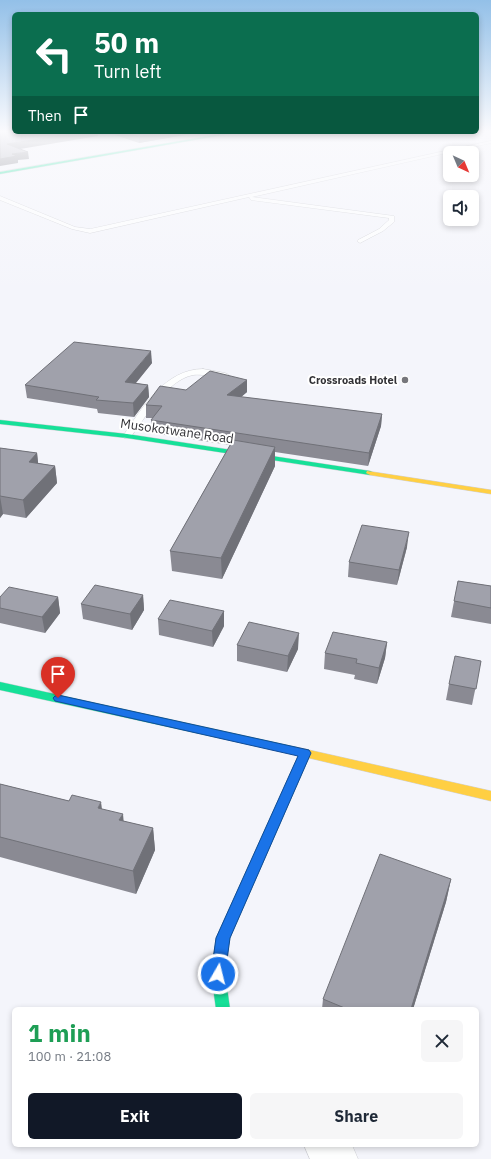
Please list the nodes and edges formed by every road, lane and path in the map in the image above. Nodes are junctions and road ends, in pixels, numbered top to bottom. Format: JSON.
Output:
{"nodes":[{"id":1,"x":300,"y":184,"type":"edge"},
{"id":2,"x":242,"y":197,"type":"junction"},
{"id":3,"x":0,"y":198,"type":"edge"},
{"id":4,"x":360,"y":242,"type":"dead end"},
{"id":5,"x":226,"y":375,"type":"edge"},
{"id":6,"x":0,"y":422,"type":"edge"},
{"id":7,"x":127,"y":436,"type":"junction"},
{"id":8,"x":491,"y":492,"type":"edge"},
{"id":9,"x":0,"y":686,"type":"edge"},
{"id":10,"x":305,"y":753,"type":"junction"},
{"id":11,"x":491,"y":796,"type":"edge"},
{"id":12,"x":223,"y":1007,"type":"edge"},
{"id":13,"x":326,"y":1147,"type":"edge"},
{"id":14,"x":338,"y":1159,"type":"edge"}],
"edges":[{"from":1,"to":2,"type":"lane"},
{"from":2,"to":3,"type":"lane"},
{"from":2,"to":4,"type":"lane"},
{"from":5,"to":7,"type":"lane"},
{"from":6,"to":7,"type":"street","name":"Musokotwane Road"},
{"from":7,"to":8,"type":"street","name":"Musokotwane Road"},
{"from":9,"to":10,"type":"street"},
{"from":10,"to":11,"type":"street"},
{"from":10,"to":12,"type":"street"},
{"from":13,"to":14,"type":"street"}]}
